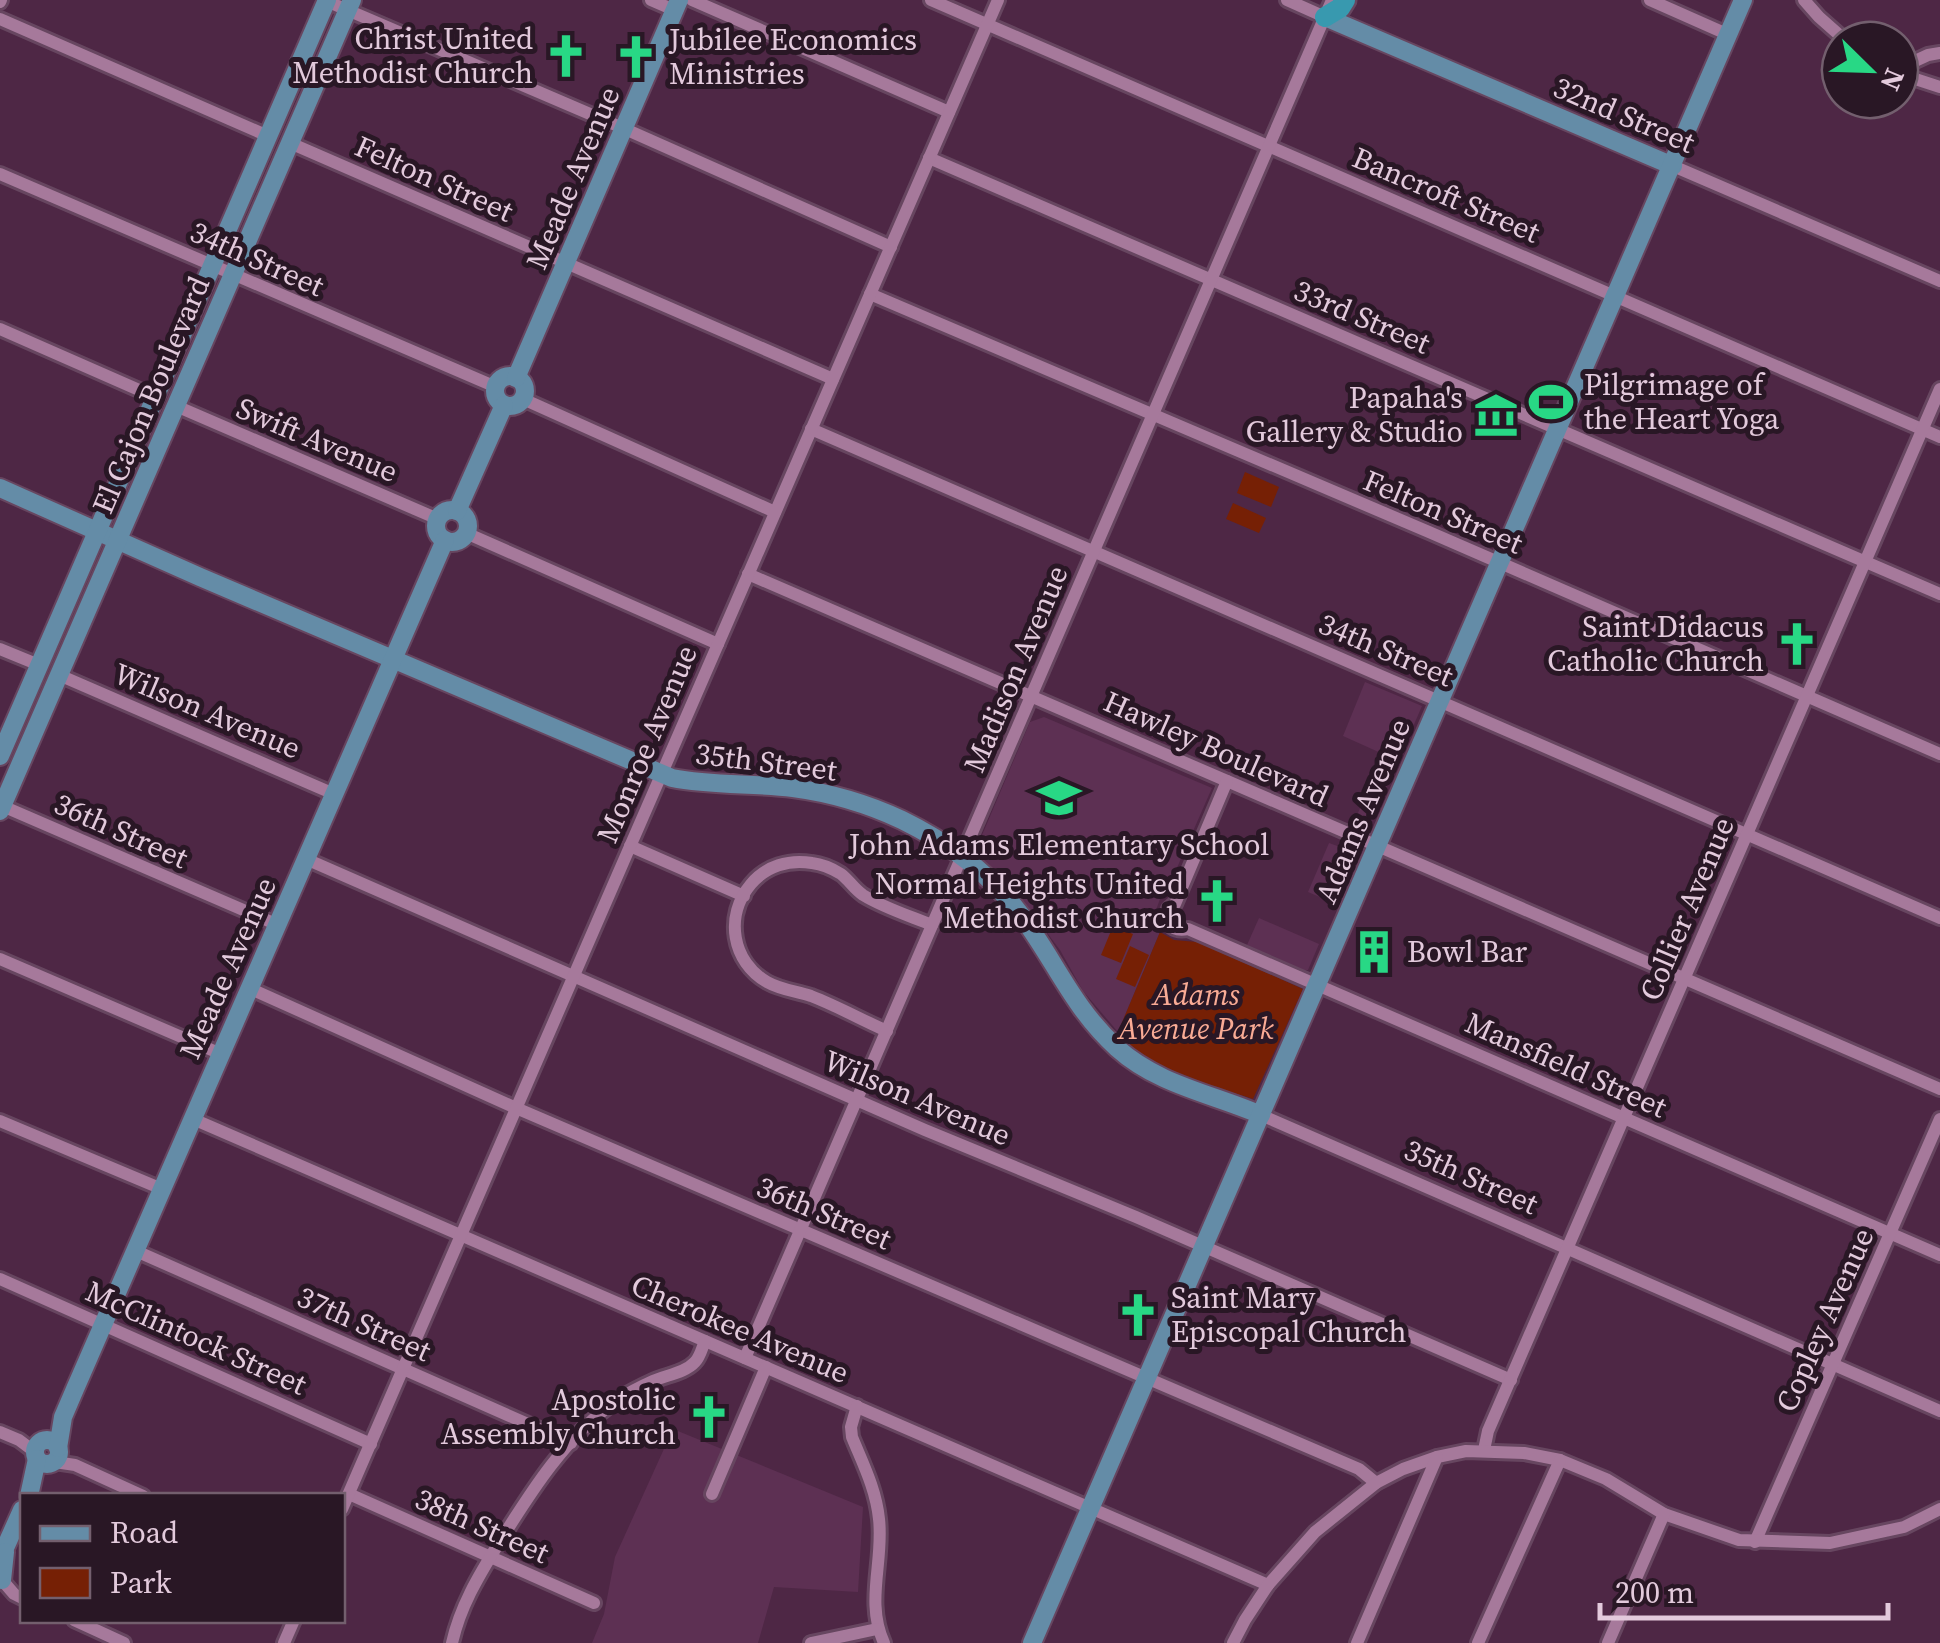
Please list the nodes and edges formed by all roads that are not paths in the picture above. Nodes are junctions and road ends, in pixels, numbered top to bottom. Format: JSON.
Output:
{"nodes":[{"id":1,"x":326,"y":0,"type":"edge"},
{"id":2,"x":651,"y":0,"type":"edge"},
{"id":3,"x":692,"y":0,"type":"edge"},
{"id":4,"x":931,"y":0,"type":"edge"},
{"id":5,"x":998,"y":0,"type":"edge"},
{"id":6,"x":1287,"y":0,"type":"edge"},
{"id":7,"x":1345,"y":0,"type":"edge"},
{"id":8,"x":1650,"y":0,"type":"edge"},
{"id":9,"x":1743,"y":0,"type":"edge"},
{"id":10,"x":1804,"y":0,"type":"edge"},
{"id":11,"x":350,"y":5,"type":"edge"},
{"id":12,"x":676,"y":5,"type":"edge"},
{"id":13,"x":1329,"y":8,"type":"edge"},
{"id":14,"x":0,"y":19,"type":"edge"},
{"id":15,"x":1822,"y":20,"type":"edge"},
{"id":16,"x":988,"y":24,"type":"junction"},
{"id":17,"x":1729,"y":35,"type":"junction"},
{"id":18,"x":949,"y":112,"type":"junction"},
{"id":19,"x":624,"y":129,"type":"junction"},
{"id":20,"x":268,"y":136,"type":"junction"},
{"id":21,"x":290,"y":143,"type":"junction"},
{"id":22,"x":1270,"y":147,"type":"junction"},
{"id":23,"x":929,"y":158,"type":"junction"},
{"id":24,"x":1672,"y":166,"type":"junction"},
{"id":25,"x":0,"y":174,"type":"edge"},
{"id":26,"x":890,"y":247,"type":"junction"},
{"id":27,"x":565,"y":264,"type":"junction"},
{"id":28,"x":212,"y":266,"type":"junction"},
{"id":29,"x":233,"y":275,"type":"junction"},
{"id":30,"x":1212,"y":279,"type":"junction"},
{"id":31,"x":1940,"y":281,"type":"edge"},
{"id":32,"x":870,"y":294,"type":"junction"},
{"id":33,"x":1616,"y":296,"type":"junction"},
{"id":34,"x":0,"y":329,"type":"edge"},
{"id":35,"x":833,"y":380,"type":"junction"},
{"id":36,"x":1940,"y":389,"type":"edge"},
{"id":37,"x":155,"y":397,"type":"junction"},
{"id":38,"x":507,"y":397,"type":"junction"},
{"id":39,"x":176,"y":406,"type":"junction"},
{"id":40,"x":1153,"y":416,"type":"junction"},
{"id":41,"x":811,"y":428,"type":"junction"},
{"id":42,"x":1558,"y":428,"type":"junction"},
{"id":43,"x":1923,"y":429,"type":"junction"},
{"id":44,"x":1940,"y":437,"type":"edge"},
{"id":45,"x":0,"y":488,"type":"edge"},
{"id":46,"x":458,"y":511,"type":"junction"},
{"id":47,"x":775,"y":512,"type":"junction"},
{"id":48,"x":438,"y":520,"type":"junction"},
{"id":49,"x":98,"y":532,"type":"junction"},
{"id":50,"x":466,"y":534,"type":"junction"},
{"id":51,"x":118,"y":540,"type":"junction"},
{"id":52,"x":445,"y":540,"type":"junction"},
{"id":53,"x":1095,"y":550,"type":"junction"},
{"id":54,"x":1865,"y":561,"type":"junction"},
{"id":55,"x":1499,"y":563,"type":"junction"},
{"id":56,"x":748,"y":574,"type":"junction"},
{"id":57,"x":1940,"y":594,"type":"edge"},
{"id":58,"x":718,"y":644,"type":"junction"},
{"id":59,"x":0,"y":649,"type":"edge"},
{"id":60,"x":394,"y":658,"type":"junction"},
{"id":61,"x":39,"y":665,"type":"junction"},
{"id":62,"x":59,"y":675,"type":"junction"},
{"id":63,"x":1032,"y":696,"type":"junction"},
{"id":64,"x":1806,"y":696,"type":"junction"},
{"id":65,"x":1440,"y":700,"type":"junction"},
{"id":66,"x":1940,"y":754,"type":"edge"},
{"id":67,"x":0,"y":756,"type":"edge"},
{"id":68,"x":662,"y":774,"type":"junction"},
{"id":69,"x":1227,"y":781,"type":"junction"},
{"id":70,"x":334,"y":794,"type":"junction"},
{"id":71,"x":1,"y":807,"type":"edge"},
{"id":72,"x":1747,"y":834,"type":"junction"},
{"id":73,"x":630,"y":846,"type":"junction"},
{"id":74,"x":1378,"y":846,"type":"junction"},
{"id":75,"x":962,"y":856,"type":"junction"},
{"id":76,"x":306,"y":859,"type":"junction"},
{"id":77,"x":744,"y":896,"type":"junction"},
{"id":78,"x":1940,"y":918,"type":"edge"},
{"id":79,"x":278,"y":925,"type":"junction"},
{"id":80,"x":932,"y":925,"type":"junction"},
{"id":81,"x":0,"y":959,"type":"edge"},
{"id":82,"x":573,"y":977,"type":"junction"},
{"id":83,"x":1684,"y":980,"type":"junction"},
{"id":84,"x":1317,"y":985,"type":"junction"},
{"id":85,"x":251,"y":988,"type":"junction"},
{"id":86,"x":887,"y":1031,"type":"junction"},
{"id":87,"x":221,"y":1054,"type":"junction"},
{"id":88,"x":1940,"y":1089,"type":"edge"},
{"id":89,"x":857,"y":1100,"type":"junction"},
{"id":90,"x":516,"y":1108,"type":"junction"},
{"id":91,"x":1261,"y":1116,"type":"junction"},
{"id":92,"x":192,"y":1118,"type":"junction"},
{"id":93,"x":1624,"y":1118,"type":"junction"},
{"id":94,"x":1940,"y":1119,"type":"edge"},
{"id":95,"x":0,"y":1121,"type":"edge"},
{"id":96,"x":162,"y":1189,"type":"junction"},
{"id":97,"x":800,"y":1231,"type":"junction"},
{"id":98,"x":1890,"y":1233,"type":"junction"},
{"id":99,"x":461,"y":1235,"type":"junction"},
{"id":100,"x":1204,"y":1248,"type":"junction"},
{"id":101,"x":1568,"y":1249,"type":"junction"},
{"id":102,"x":136,"y":1252,"type":"junction"},
{"id":103,"x":1940,"y":1255,"type":"edge"},
{"id":104,"x":0,"y":1279,"type":"edge"},
{"id":105,"x":104,"y":1325,"type":"junction"},
{"id":106,"x":705,"y":1342,"type":"junction"},
{"id":107,"x":746,"y":1358,"type":"junction"},
{"id":108,"x":1833,"y":1364,"type":"junction"},
{"id":109,"x":766,"y":1367,"type":"junction"},
{"id":110,"x":404,"y":1368,"type":"junction"},
{"id":111,"x":1148,"y":1377,"type":"junction"},
{"id":112,"x":1510,"y":1380,"type":"junction"},
{"id":113,"x":857,"y":1406,"type":"junction"},
{"id":114,"x":1940,"y":1411,"type":"edge"},
{"id":115,"x":0,"y":1432,"type":"edge"},
{"id":116,"x":571,"y":1443,"type":"junction"},
{"id":117,"x":371,"y":1444,"type":"junction"},
{"id":118,"x":1484,"y":1450,"type":"junction"},
{"id":119,"x":48,"y":1452,"type":"junction"},
{"id":120,"x":1436,"y":1457,"type":"junction"},
{"id":121,"x":1560,"y":1460,"type":"junction"},
{"id":122,"x":1376,"y":1483,"type":"junction"},
{"id":123,"x":31,"y":1492,"type":"edge"},
{"id":124,"x":136,"y":1493,"type":"edge"},
{"id":125,"x":349,"y":1494,"type":"junction"},
{"id":126,"x":712,"y":1494,"type":"dead end"},
{"id":127,"x":345,"y":1503,"type":"edge"},
{"id":128,"x":1940,"y":1509,"type":"edge"},
{"id":129,"x":1091,"y":1510,"type":"junction"},
{"id":130,"x":1664,"y":1514,"type":"junction"},
{"id":131,"x":20,"y":1515,"type":"edge"},
{"id":132,"x":1755,"y":1542,"type":"junction"},
{"id":133,"x":2,"y":1556,"type":"edge"},
{"id":134,"x":490,"y":1557,"type":"junction"},
{"id":135,"x":1268,"y":1585,"type":"junction"},
{"id":136,"x":7,"y":1589,"type":"edge"},
{"id":137,"x":594,"y":1602,"type":"dead end"},
{"id":138,"x":81,"y":1623,"type":"edge"},
{"id":139,"x":878,"y":1629,"type":"junction"},
{"id":140,"x":857,"y":1638,"type":"edge"},
{"id":141,"x":124,"y":1643,"type":"edge"},
{"id":142,"x":452,"y":1643,"type":"edge"},
{"id":143,"x":812,"y":1643,"type":"edge"},
{"id":144,"x":884,"y":1643,"type":"edge"},
{"id":145,"x":1032,"y":1643,"type":"edge"},
{"id":146,"x":1233,"y":1643,"type":"edge"},
{"id":147,"x":1357,"y":1643,"type":"edge"},
{"id":148,"x":1478,"y":1643,"type":"edge"},
{"id":149,"x":1608,"y":1643,"type":"edge"}],
"edges":[{"from":1,"to":11,"type":"street"},
{"from":1,"to":20,"type":"main road","name":"El Cajon Boulevard"},
{"from":2,"to":12,"type":"street"},
{"from":3,"to":18,"type":"street"},
{"from":4,"to":16,"type":"street","name":"Bancroft Street"},
{"from":5,"to":16,"type":"street","name":"Monroe Avenue"},
{"from":6,"to":13,"type":"street","name":"32nd Street"},
{"from":7,"to":13,"type":"highway"},
{"from":8,"to":17,"type":"street"},
{"from":9,"to":17,"type":"main road","name":"Adams Avenue"},
{"from":10,"to":15,"type":"street"},
{"from":11,"to":19,"type":"street"},
{"from":11,"to":21,"type":"main road","name":"El Cajon Boulevard"},
{"from":12,"to":19,"type":"main road","name":"Meade Avenue"},
{"from":13,"to":22,"type":"street","name":"Madison Avenue"},
{"from":13,"to":24,"type":"main road","name":"32nd Street"},
{"from":14,"to":20,"type":"street"},
{"from":16,"to":18,"type":"street","name":"Monroe Avenue"},
{"from":16,"to":22,"type":"street","name":"Bancroft Street"},
{"from":17,"to":24,"type":"main road","name":"Adams Avenue"},
{"from":18,"to":23,"type":"street","name":"Monroe Avenue"},
{"from":19,"to":26,"type":"street"},
{"from":19,"to":27,"type":"main road","name":"Meade Avenue"},
{"from":20,"to":28,"type":"main road","name":"El Cajon Boulevard"},
{"from":21,"to":27,"type":"street","name":"Felton Street"},
{"from":21,"to":29,"type":"main road","name":"El Cajon Boulevard"},
{"from":22,"to":30,"type":"street","name":"Madison Avenue"},
{"from":22,"to":33,"type":"street","name":"Bancroft Street"},
{"from":23,"to":26,"type":"street","name":"Monroe Avenue"},
{"from":23,"to":30,"type":"street","name":"33rd Street"},
{"from":24,"to":31,"type":"street","name":"32nd Street"},
{"from":24,"to":33,"type":"main road","name":"Adams Avenue"},
{"from":25,"to":28,"type":"street","name":"34th Street"},
{"from":26,"to":32,"type":"street","name":"Monroe Avenue"},
{"from":27,"to":35,"type":"street","name":"Felton Street"},
{"from":27,"to":38,"type":"main road","name":"Meade Avenue"},
{"from":28,"to":29,"type":"street","name":"34th Street"},
{"from":28,"to":37,"type":"main road","name":"El Cajon Boulevard"},
{"from":29,"to":38,"type":"street","name":"34th Street"},
{"from":29,"to":39,"type":"main road","name":"El Cajon Boulevard"},
{"from":30,"to":40,"type":"street","name":"Madison Avenue"},
{"from":30,"to":42,"type":"street","name":"33rd Street"},
{"from":32,"to":35,"type":"street","name":"Monroe Avenue"},
{"from":32,"to":40,"type":"street","name":"Felton Street"},
{"from":33,"to":42,"type":"main road","name":"Adams Avenue"},
{"from":33,"to":43,"type":"street","name":"Bancroft Street"},
{"from":34,"to":37,"type":"street"},
{"from":35,"to":41,"type":"street","name":"Monroe Avenue"},
{"from":36,"to":43,"type":"street","name":"Collier Avenue"},
{"from":37,"to":49,"type":"main road","name":"El Cajon Boulevard"},
{"from":38,"to":46,"type":"main road"},
{"from":38,"to":47,"type":"street","name":"34th Street"},
{"from":39,"to":48,"type":"street","name":"Swift Avenue"},
{"from":39,"to":51,"type":"main road","name":"El Cajon Boulevard"},
{"from":40,"to":53,"type":"street","name":"Madison Avenue"},
{"from":40,"to":55,"type":"street","name":"Felton Street"},
{"from":41,"to":47,"type":"street","name":"Monroe Avenue"},
{"from":41,"to":53,"type":"street","name":"34th Street"},
{"from":42,"to":54,"type":"street","name":"33rd Street"},
{"from":42,"to":55,"type":"main road","name":"Adams Avenue"},
{"from":43,"to":44,"type":"street","name":"Bancroft Street"},
{"from":43,"to":54,"type":"street","name":"Collier Avenue"},
{"from":45,"to":49,"type":"main road","name":"35th Street"},
{"from":46,"to":48,"type":"main road"},
{"from":46,"to":50,"type":"main road"},
{"from":47,"to":56,"type":"street","name":"Monroe Avenue"},
{"from":48,"to":52,"type":"main road"},
{"from":49,"to":51,"type":"main road","name":"35th Street"},
{"from":49,"to":61,"type":"main road","name":"El Cajon Boulevard"},
{"from":50,"to":52,"type":"main road"},
{"from":50,"to":58,"type":"street"},
{"from":51,"to":60,"type":"main road","name":"35th Street"},
{"from":51,"to":62,"type":"main road","name":"El Cajon Boulevard"},
{"from":52,"to":60,"type":"main road","name":"Meade Avenue"},
{"from":53,"to":63,"type":"street","name":"Madison Avenue"},
{"from":53,"to":65,"type":"street","name":"34th Street"},
{"from":54,"to":57,"type":"street","name":"33rd Street"},
{"from":54,"to":64,"type":"street","name":"Collier Avenue"},
{"from":55,"to":64,"type":"street","name":"Felton Street"},
{"from":55,"to":65,"type":"main road","name":"Adams Avenue"},
{"from":56,"to":58,"type":"street","name":"Monroe Avenue"},
{"from":56,"to":63,"type":"street","name":"Hawley Boulevard"},
{"from":58,"to":68,"type":"street","name":"Monroe Avenue"},
{"from":59,"to":61,"type":"street"},
{"from":60,"to":68,"type":"main road","name":"35th Street"},
{"from":60,"to":70,"type":"main road","name":"Meade Avenue"},
{"from":61,"to":67,"type":"main road","name":"El Cajon Boulevard"},
{"from":62,"to":70,"type":"street","name":"Wilson Avenue"},
{"from":62,"to":71,"type":"main road","name":"El Cajon Boulevard"},
{"from":63,"to":69,"type":"street","name":"Hawley Boulevard"},
{"from":63,"to":75,"type":"street","name":"Madison Avenue"},
{"from":64,"to":66,"type":"street","name":"Felton Street"},
{"from":64,"to":72,"type":"street","name":"Collier Avenue"},
{"from":65,"to":72,"type":"street","name":"34th Street"},
{"from":65,"to":74,"type":"main road","name":"Adams Avenue"},
{"from":68,"to":73,"type":"street","name":"Monroe Avenue"},
{"from":68,"to":75,"type":"main road","name":"35th Street"},
{"from":69,"to":74,"type":"street","name":"Hawley Boulevard"},
{"from":69,"to":84,"type":"street","name":"Mansfield Street"},
{"from":70,"to":76,"type":"main road","name":"Meade Avenue"},
{"from":71,"to":79,"type":"street","name":"36th Street"},
{"from":72,"to":78,"type":"street","name":"34th Street"},
{"from":72,"to":83,"type":"street","name":"Collier Avenue"},
{"from":73,"to":77,"type":"street"},
{"from":73,"to":82,"type":"street","name":"Monroe Avenue"},
{"from":74,"to":83,"type":"street","name":"Hawley Boulevard"},
{"from":74,"to":84,"type":"main road","name":"Adams Avenue"},
{"from":75,"to":80,"type":"street","name":"Madison Avenue"},
{"from":75,"to":91,"type":"main road","name":"35th Street"},
{"from":76,"to":79,"type":"main road","name":"Meade Avenue"},
{"from":76,"to":82,"type":"street","name":"Wilson Avenue"},
{"from":77,"to":80,"type":"street"},
{"from":77,"to":86,"type":"street"},
{"from":79,"to":85,"type":"main road","name":"Meade Avenue"},
{"from":80,"to":86,"type":"street","name":"Madison Avenue"},
{"from":81,"to":87,"type":"street"},
{"from":82,"to":89,"type":"street","name":"Wilson Avenue"},
{"from":82,"to":90,"type":"street","name":"Monroe Avenue"},
{"from":83,"to":88,"type":"street","name":"Hawley Boulevard"},
{"from":83,"to":93,"type":"street","name":"Collier Avenue"},
{"from":84,"to":91,"type":"main road","name":"Adams Avenue"},
{"from":84,"to":93,"type":"street","name":"Mansfield Street"},
{"from":85,"to":87,"type":"main road","name":"Meade Avenue"},
{"from":85,"to":90,"type":"street","name":"36th Street"},
{"from":86,"to":89,"type":"street","name":"Madison Avenue"},
{"from":87,"to":92,"type":"main road","name":"Meade Avenue"},
{"from":89,"to":97,"type":"street","name":"Madison Avenue"},
{"from":89,"to":100,"type":"street","name":"Wilson Avenue"},
{"from":90,"to":97,"type":"street","name":"36th Street"},
{"from":90,"to":99,"type":"street","name":"Monroe Avenue"},
{"from":91,"to":100,"type":"main road","name":"Adams Avenue"},
{"from":91,"to":101,"type":"street","name":"35th Street"},
{"from":92,"to":96,"type":"main road","name":"Meade Avenue"},
{"from":92,"to":99,"type":"street","name":"Cherokee Avenue"},
{"from":93,"to":98,"type":"street","name":"Mansfield Street"},
{"from":93,"to":101,"type":"street","name":"Collier Avenue"},
{"from":94,"to":98,"type":"street","name":"Copley Avenue"},
{"from":95,"to":96,"type":"street"},
{"from":96,"to":102,"type":"main road","name":"Meade Avenue"},
{"from":97,"to":107,"type":"street","name":"Madison Avenue"},
{"from":97,"to":111,"type":"street","name":"36th Street"},
{"from":98,"to":103,"type":"street","name":"Mansfield Street"},
{"from":98,"to":108,"type":"street","name":"Copley Avenue"},
{"from":99,"to":106,"type":"street","name":"Cherokee Avenue"},
{"from":99,"to":110,"type":"street","name":"Monroe Avenue"},
{"from":100,"to":111,"type":"main road","name":"Adams Avenue"},
{"from":100,"to":112,"type":"street","name":"Wilson Avenue"},
{"from":101,"to":108,"type":"street","name":"35th Street"},
{"from":101,"to":112,"type":"street","name":"Collier Avenue"},
{"from":102,"to":105,"type":"main road","name":"Meade Avenue"},
{"from":102,"to":110,"type":"street","name":"37th Street"},
{"from":104,"to":105,"type":"street","name":"McClintock Street"},
{"from":105,"to":117,"type":"street","name":"McClintock Street"},
{"from":105,"to":119,"type":"main road","name":"Meade Avenue"},
{"from":106,"to":107,"type":"street","name":"Cherokee Avenue"},
{"from":106,"to":116,"type":"street"},
{"from":107,"to":109,"type":"street","name":"Cherokee Avenue"},
{"from":108,"to":114,"type":"street","name":"35th Street"},
{"from":108,"to":132,"type":"street","name":"Copley Avenue"},
{"from":109,"to":113,"type":"street","name":"Cherokee Avenue"},
{"from":109,"to":126,"type":"street"},
{"from":110,"to":116,"type":"street","name":"37th Street"},
{"from":110,"to":117,"type":"street","name":"Monroe Avenue"},
{"from":111,"to":122,"type":"street","name":"36th Street"},
{"from":111,"to":129,"type":"main road","name":"Adams Avenue"},
{"from":112,"to":118,"type":"street","name":"Collier Avenue"},
{"from":113,"to":129,"type":"street","name":"Cherokee Avenue"},
{"from":113,"to":139,"type":"street"},
{"from":115,"to":119,"type":"street"},
{"from":116,"to":134,"type":"street"},
{"from":117,"to":125,"type":"street","name":"Monroe Avenue"},
{"from":118,"to":120,"type":"street"},
{"from":118,"to":121,"type":"street"},
{"from":119,"to":123,"type":"main road","name":"Meade Avenue"},
{"from":119,"to":124,"type":"street"},
{"from":120,"to":122,"type":"street"},
{"from":120,"to":147,"type":"street"},
{"from":121,"to":130,"type":"street"},
{"from":121,"to":148,"type":"street"},
{"from":122,"to":135,"type":"street"},
{"from":125,"to":127,"type":"street","name":"Monroe Avenue"},
{"from":125,"to":134,"type":"street","name":"38th Street"},
{"from":128,"to":132,"type":"street"},
{"from":129,"to":135,"type":"street","name":"Cherokee Avenue"},
{"from":129,"to":145,"type":"main road","name":"Adams Avenue"},
{"from":130,"to":132,"type":"street"},
{"from":130,"to":149,"type":"street"},
{"from":131,"to":133,"type":"main road"},
{"from":133,"to":136,"type":"main road"},
{"from":134,"to":137,"type":"street","name":"38th Street"},
{"from":134,"to":142,"type":"street"},
{"from":135,"to":146,"type":"street"},
{"from":138,"to":141,"type":"street"},
{"from":139,"to":140,"type":"street"},
{"from":139,"to":144,"type":"street"},
{"from":140,"to":143,"type":"street"}]}
